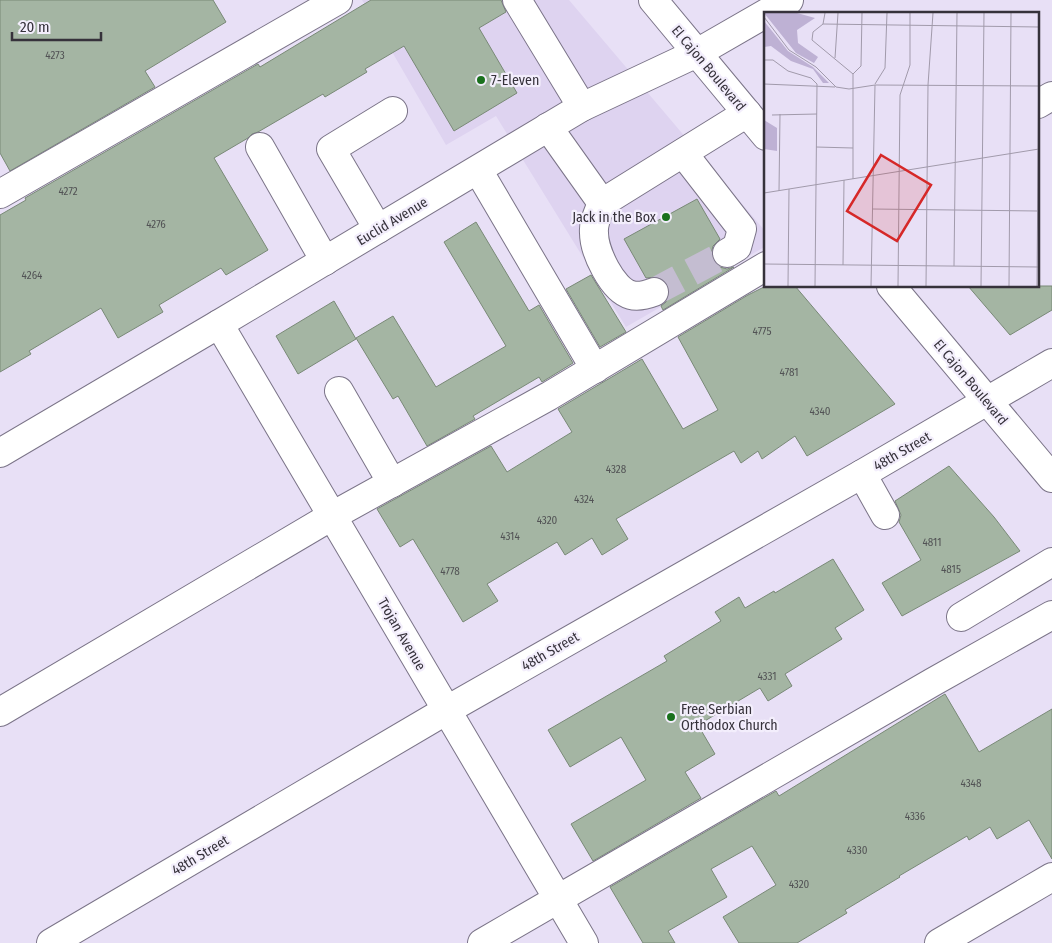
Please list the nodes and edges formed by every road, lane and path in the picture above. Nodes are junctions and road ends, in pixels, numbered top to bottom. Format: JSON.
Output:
{"nodes":[{"id":1,"x":338,"y":0,"type":"edge"},
{"id":2,"x":517,"y":0,"type":"edge"},
{"id":3,"x":653,"y":0,"type":"edge"},
{"id":4,"x":789,"y":0,"type":"edge"},
{"id":5,"x":768,"y":12,"type":"edge"},
{"id":6,"x":764,"y":14,"type":"edge"},
{"id":7,"x":697,"y":53,"type":"junction"},
{"id":8,"x":1052,"y":96,"type":"edge"},
{"id":9,"x":1040,"y":103,"type":"edge"},
{"id":10,"x":582,"y":107,"type":"junction"},
{"id":11,"x":393,"y":111,"type":"dead end"},
{"id":12,"x":747,"y":113,"type":"junction"},
{"id":13,"x":548,"y":128,"type":"junction"},
{"id":14,"x":764,"y":134,"type":"edge"},
{"id":15,"x":260,"y":147,"type":"dead end"},
{"id":16,"x":683,"y":153,"type":"junction"},
{"id":17,"x":478,"y":170,"type":"junction"},
{"id":18,"x":0,"y":194,"type":"edge"},
{"id":19,"x":602,"y":203,"type":"junction"},
{"id":20,"x":378,"y":229,"type":"junction"},
{"id":21,"x":727,"y":253,"type":"tunnel mouth"},
{"id":22,"x":325,"y":261,"type":"junction"},
{"id":23,"x":764,"y":267,"type":"edge"},
{"id":24,"x":893,"y":288,"type":"edge"},
{"id":25,"x":654,"y":292,"type":"tunnel mouth"},
{"id":26,"x":219,"y":324,"type":"junction"},
{"id":27,"x":1052,"y":363,"type":"edge"},
{"id":28,"x":595,"y":369,"type":"junction"},
{"id":29,"x":339,"y":391,"type":"dead end"},
{"id":30,"x":987,"y":402,"type":"junction"},
{"id":31,"x":0,"y":452,"type":"edge"},
{"id":32,"x":862,"y":474,"type":"junction"},
{"id":33,"x":1052,"y":478,"type":"edge"},
{"id":34,"x":392,"y":483,"type":"junction"},
{"id":35,"x":885,"y":515,"type":"dead end"},
{"id":36,"x":332,"y":516,"type":"junction"},
{"id":37,"x":1052,"y":562,"type":"edge"},
{"id":38,"x":1052,"y":615,"type":"edge"},
{"id":39,"x":961,"y":617,"type":"dead end"},
{"id":40,"x":447,"y":710,"type":"junction"},
{"id":41,"x":0,"y":712,"type":"edge"},
{"id":42,"x":1052,"y":877,"type":"edge"},
{"id":43,"x":558,"y":899,"type":"junction"},
{"id":44,"x":51,"y":943,"type":"edge"},
{"id":45,"x":482,"y":943,"type":"edge"},
{"id":46,"x":584,"y":943,"type":"edge"},
{"id":47,"x":939,"y":943,"type":"edge"}],
"edges":[{"from":1,"to":18,"type":"street"},
{"from":2,"to":10,"type":"street"},
{"from":3,"to":7,"type":"street","name":"El Cajon Boulevard"},
{"from":4,"to":5,"type":"street","name":"Euclid Avenue"},
{"from":6,"to":7,"type":"street","name":"Euclid Avenue"},
{"from":7,"to":10,"type":"street","name":"Euclid Avenue"},
{"from":7,"to":12,"type":"street","name":"El Cajon Boulevard"},
{"from":8,"to":9,"type":"street"},
{"from":10,"to":13,"type":"street","name":"Euclid Avenue"},
{"from":11,"to":20,"type":"street"},
{"from":12,"to":14,"type":"street","name":"El Cajon Boulevard"},
{"from":12,"to":16,"type":"street"},
{"from":13,"to":17,"type":"street","name":"Euclid Avenue"},
{"from":13,"to":19,"type":"street"},
{"from":15,"to":22,"type":"street"},
{"from":16,"to":19,"type":"street"},
{"from":16,"to":21,"type":"street"},
{"from":17,"to":20,"type":"street","name":"Euclid Avenue"},
{"from":17,"to":28,"type":"street"},
{"from":19,"to":25,"type":"street"},
{"from":20,"to":22,"type":"street","name":"Euclid Avenue"},
{"from":22,"to":26,"type":"street","name":"Euclid Avenue"},
{"from":23,"to":28,"type":"street"},
{"from":24,"to":30,"type":"street","name":"El Cajon Boulevard"},
{"from":26,"to":31,"type":"street","name":"Euclid Avenue"},
{"from":26,"to":36,"type":"street","name":"Trojan Avenue"},
{"from":27,"to":30,"type":"street","name":"48th Street"},
{"from":28,"to":34,"type":"street"},
{"from":29,"to":34,"type":"street"},
{"from":30,"to":32,"type":"street","name":"48th Street"},
{"from":30,"to":33,"type":"street","name":"El Cajon Boulevard"},
{"from":32,"to":35,"type":"street"},
{"from":32,"to":40,"type":"street","name":"48th Street"},
{"from":34,"to":36,"type":"street"},
{"from":36,"to":40,"type":"street","name":"Trojan Avenue"},
{"from":36,"to":41,"type":"street"},
{"from":37,"to":39,"type":"street"},
{"from":38,"to":43,"type":"street"},
{"from":40,"to":43,"type":"street","name":"Trojan Avenue"},
{"from":40,"to":44,"type":"street","name":"48th Street"},
{"from":42,"to":47,"type":"street"},
{"from":43,"to":45,"type":"street"},
{"from":43,"to":46,"type":"street","name":"Trojan Avenue"}]}
